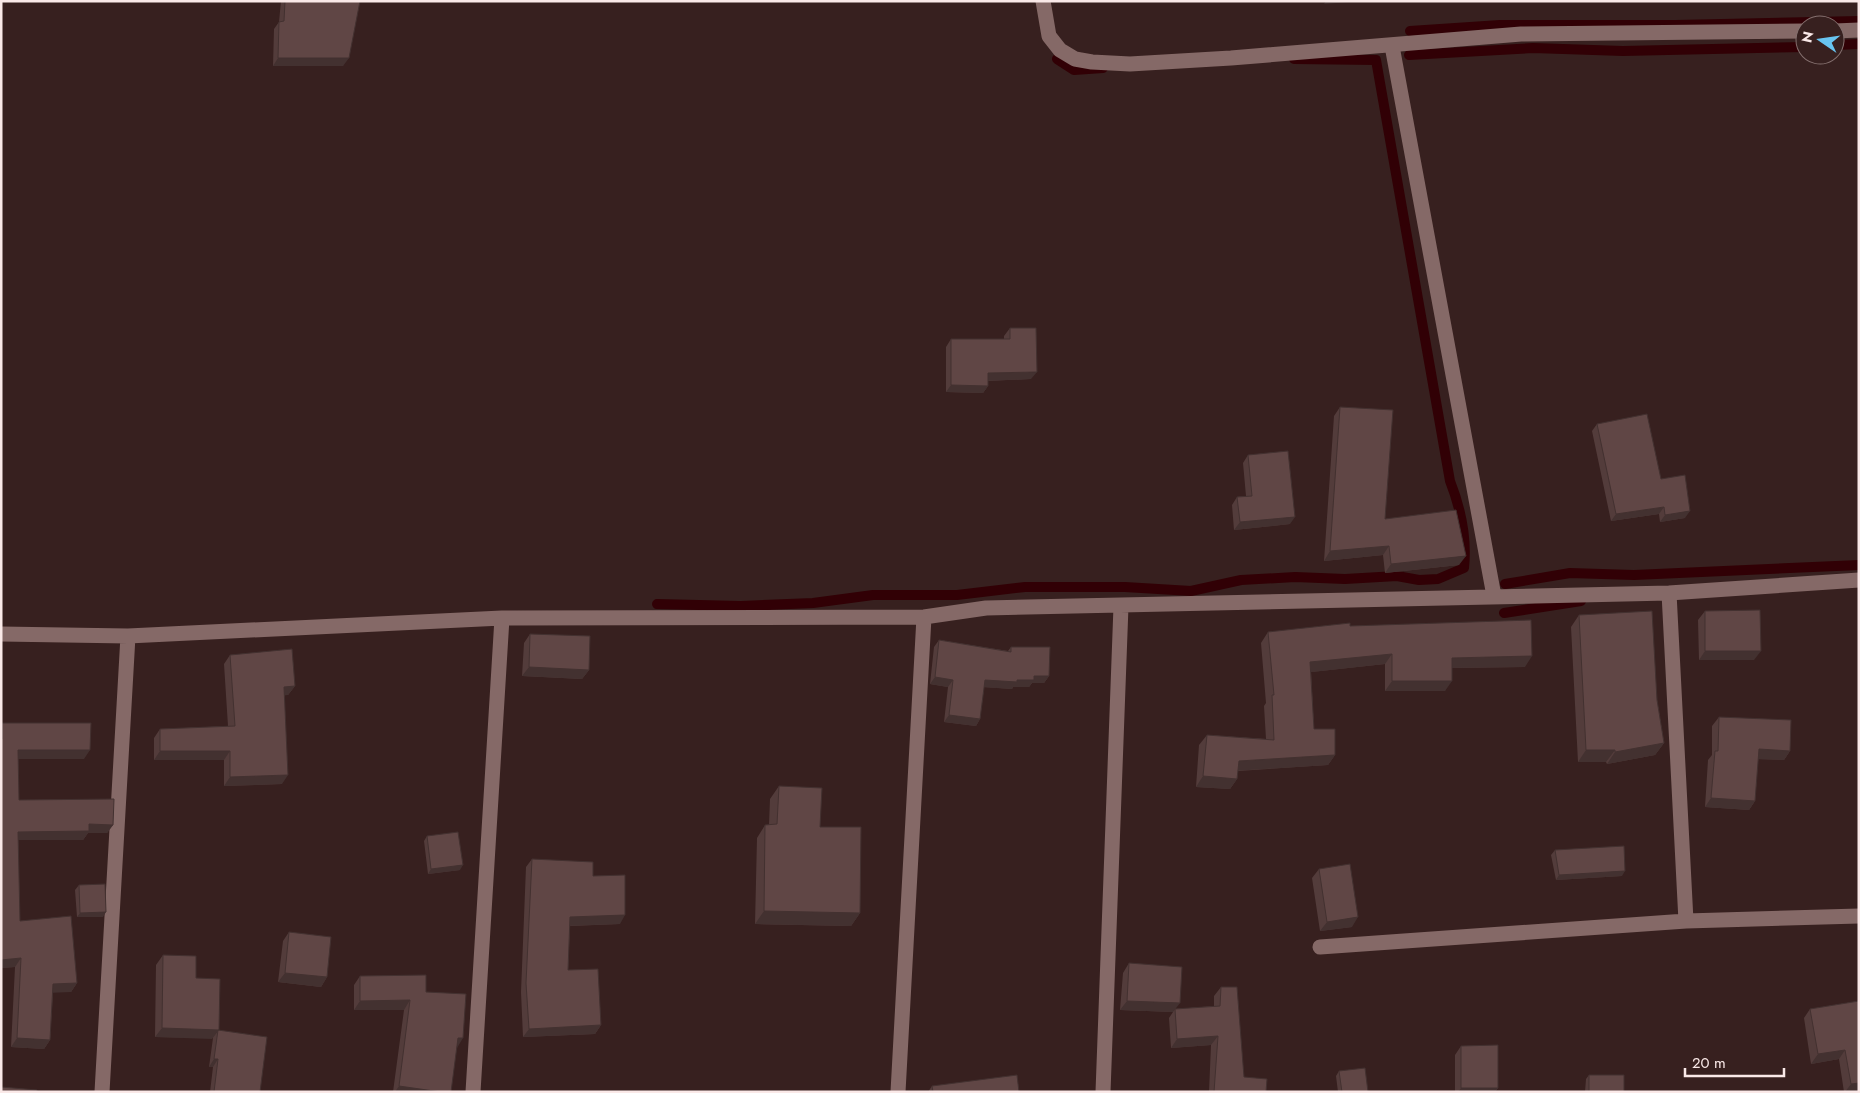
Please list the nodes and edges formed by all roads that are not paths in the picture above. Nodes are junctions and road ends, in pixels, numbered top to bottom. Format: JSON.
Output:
{"nodes":[{"id":1,"x":1043,"y":1,"type":"edge"},
{"id":2,"x":1859,"y":30,"type":"edge"},
{"id":3,"x":1795,"y":31,"type":"edge"},
{"id":4,"x":1845,"y":31,"type":"edge"},
{"id":5,"x":1392,"y":46,"type":"junction"},
{"id":6,"x":1859,"y":580,"type":"edge"},
{"id":7,"x":1669,"y":593,"type":"junction"},
{"id":8,"x":1494,"y":596,"type":"junction"},
{"id":9,"x":1121,"y":606,"type":"junction"},
{"id":10,"x":924,"y":617,"type":"junction"},
{"id":11,"x":502,"y":618,"type":"junction"},
{"id":12,"x":1,"y":634,"type":"edge"},
{"id":13,"x":128,"y":636,"type":"junction"},
{"id":14,"x":1859,"y":916,"type":"edge"},
{"id":15,"x":1686,"y":921,"type":"junction"},
{"id":16,"x":1320,"y":947,"type":"dead end"},
{"id":17,"x":102,"y":1092,"type":"edge"},
{"id":18,"x":473,"y":1092,"type":"edge"},
{"id":19,"x":898,"y":1092,"type":"edge"},
{"id":20,"x":1103,"y":1092,"type":"edge"}],
"edges":[{"from":1,"to":5,"type":"street"},
{"from":2,"to":4,"type":"street"},
{"from":3,"to":5,"type":"street"},
{"from":5,"to":8,"type":"street"},
{"from":6,"to":7,"type":"street"},
{"from":7,"to":8,"type":"street"},
{"from":7,"to":15,"type":"street"},
{"from":8,"to":9,"type":"street"},
{"from":9,"to":10,"type":"street"},
{"from":9,"to":20,"type":"street"},
{"from":10,"to":11,"type":"street"},
{"from":10,"to":19,"type":"street"},
{"from":11,"to":13,"type":"street"},
{"from":11,"to":18,"type":"street"},
{"from":12,"to":13,"type":"street"},
{"from":13,"to":17,"type":"street"},
{"from":14,"to":15,"type":"street"},
{"from":15,"to":16,"type":"street"}]}
